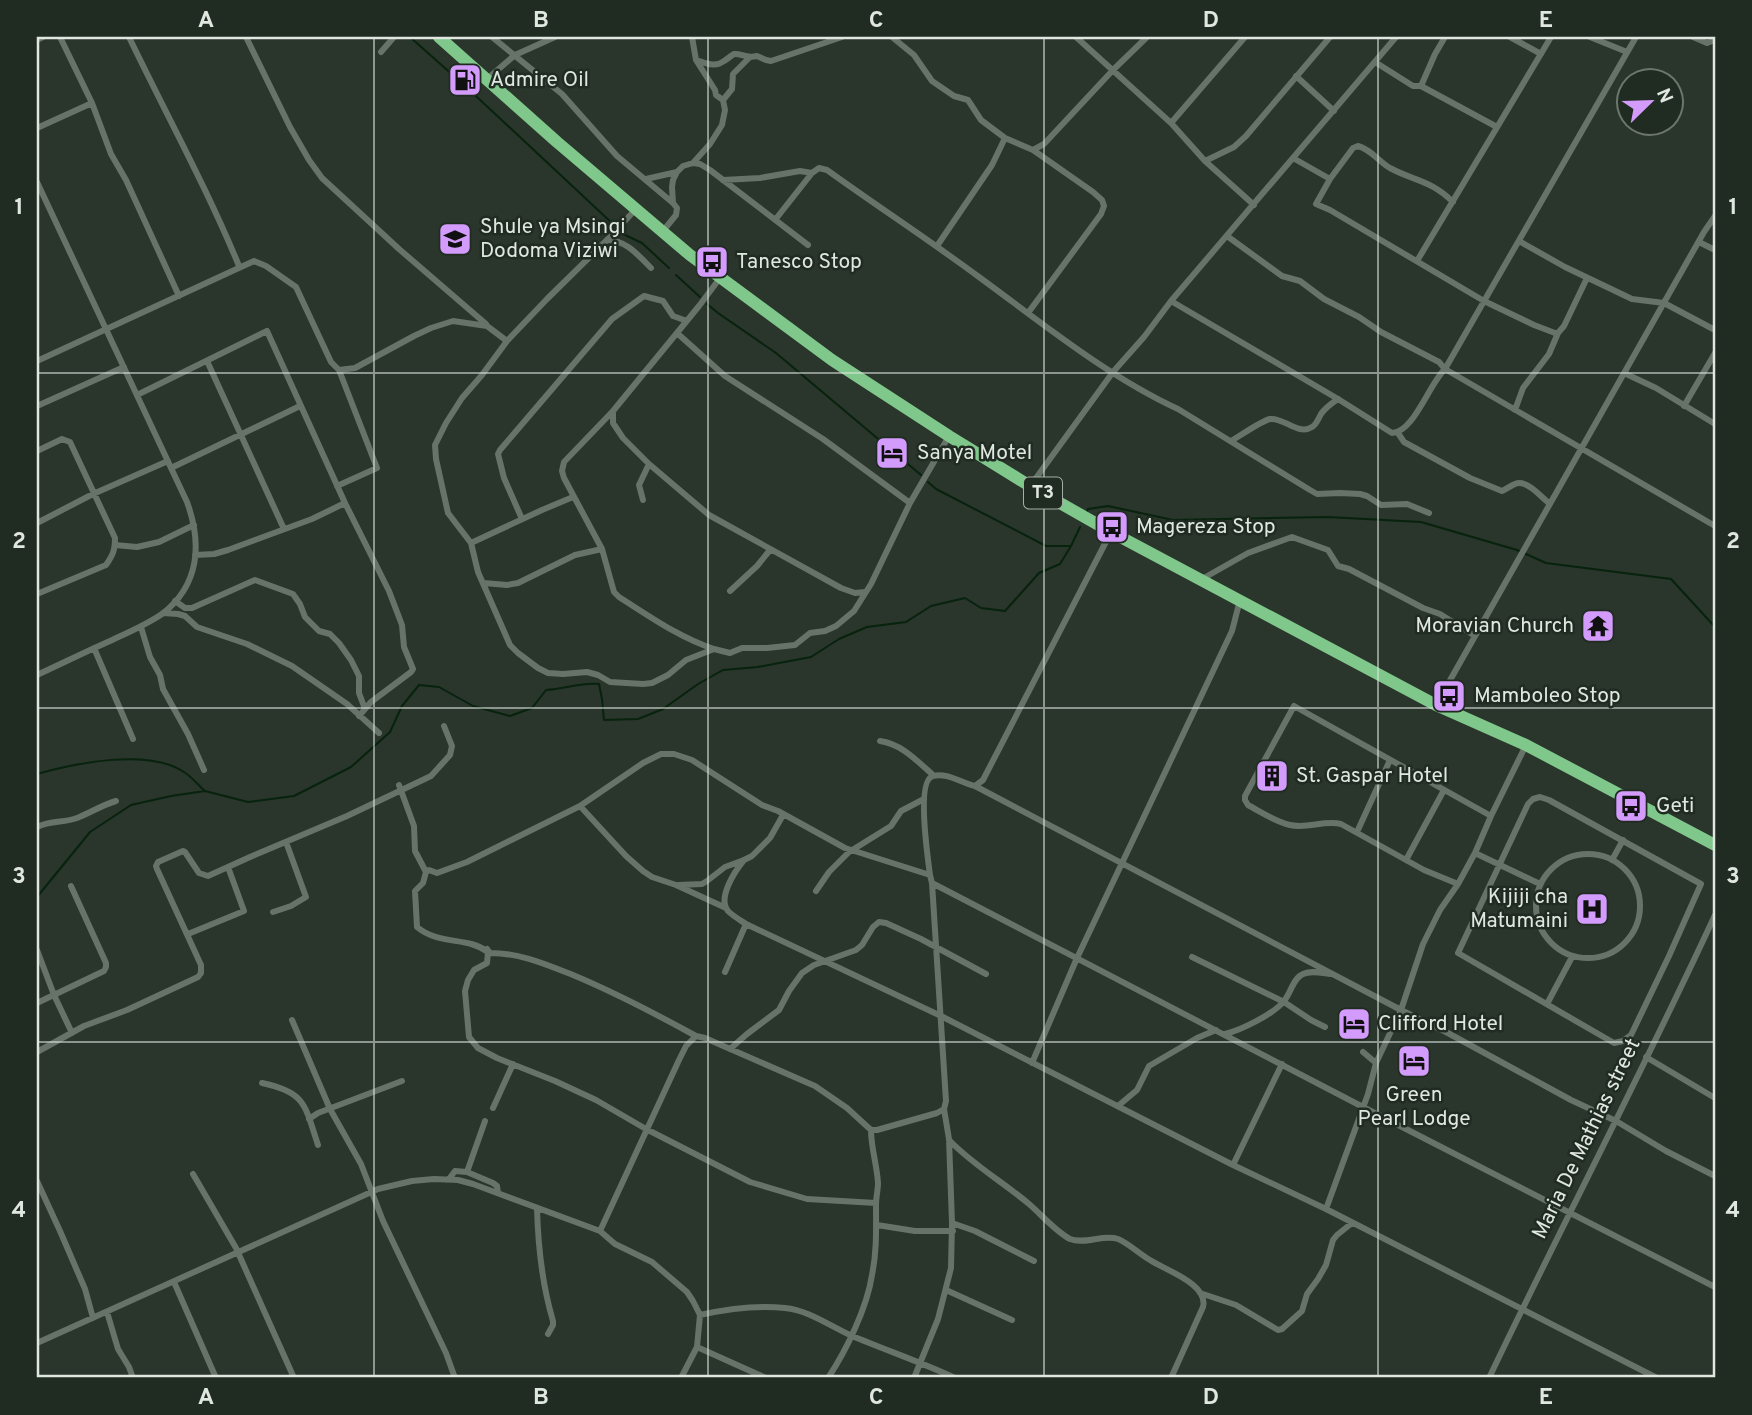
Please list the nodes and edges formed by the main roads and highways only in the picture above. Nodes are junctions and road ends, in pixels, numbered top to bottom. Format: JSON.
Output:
{"nodes":[{"id":1,"x":439,"y":37,"type":"edge"},
{"id":2,"x":1715,"y":845,"type":"edge"}],
"edges":[{"from":1,"to":2,"type":"highway","number":"T3"}]}
